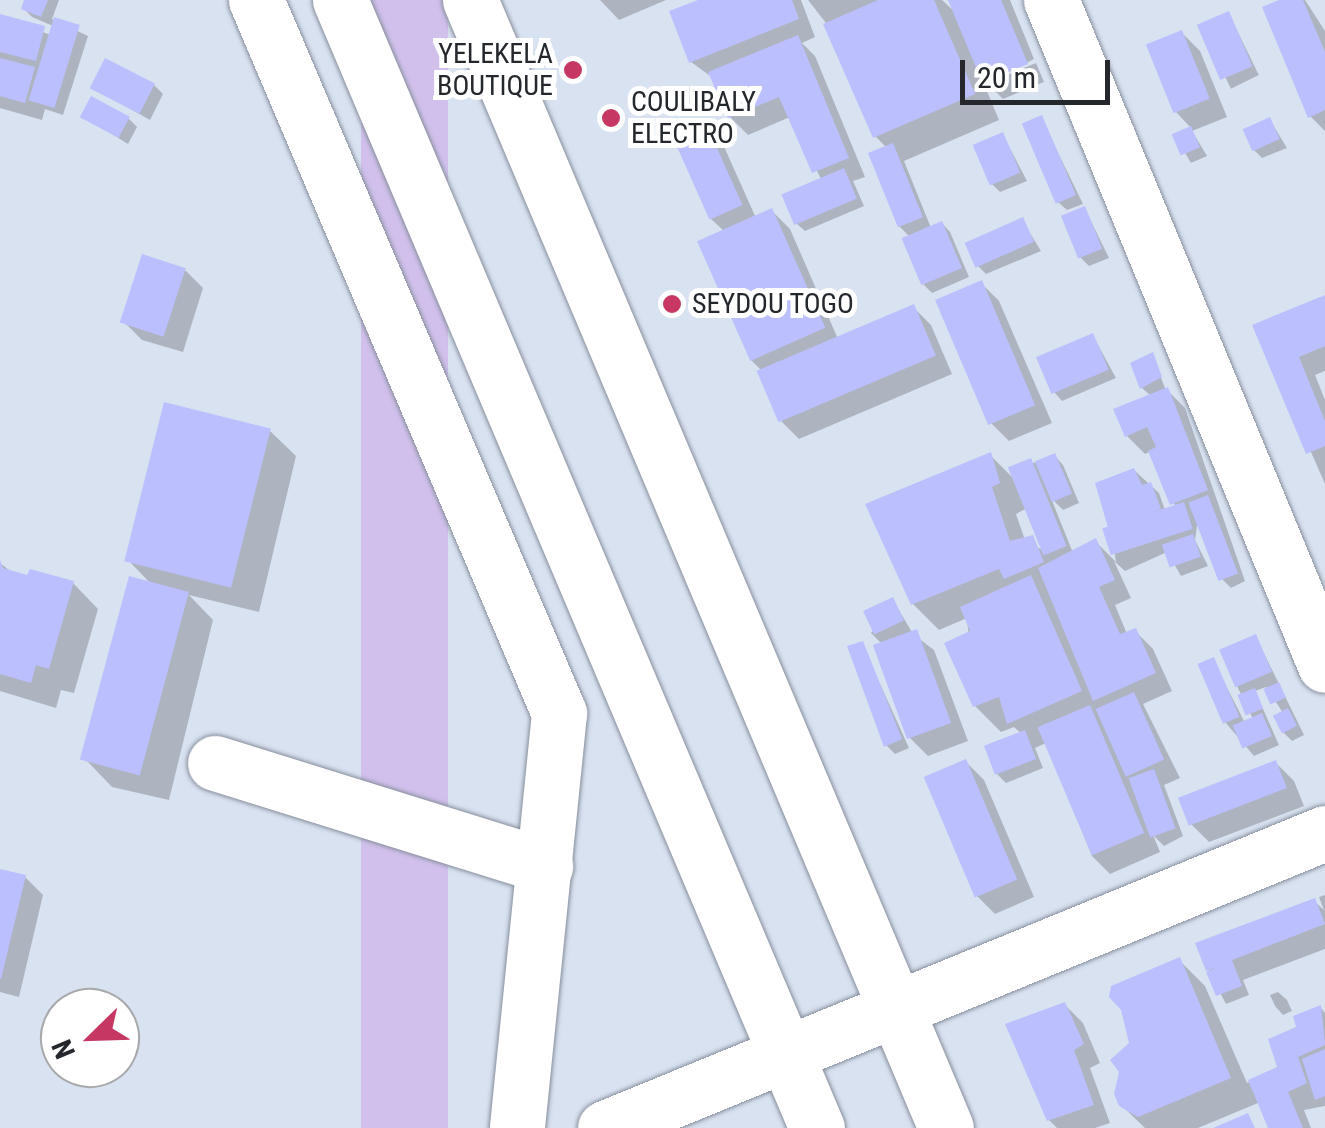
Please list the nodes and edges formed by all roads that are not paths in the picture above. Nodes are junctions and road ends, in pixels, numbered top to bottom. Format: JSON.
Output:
{"nodes":[{"id":1,"x":256,"y":0,"type":"edge"},
{"id":2,"x":340,"y":0,"type":"edge"},
{"id":3,"x":470,"y":0,"type":"edge"},
{"id":4,"x":1051,"y":0,"type":"edge"},
{"id":5,"x":1325,"y":665,"type":"edge"},
{"id":6,"x":215,"y":763,"type":"dead end"},
{"id":7,"x":1325,"y":833,"type":"edge"},
{"id":8,"x":545,"y":866,"type":"junction"},
{"id":9,"x":896,"y":1010,"type":"junction"},
{"id":10,"x":786,"y":1056,"type":"junction"},
{"id":11,"x":517,"y":1128,"type":"edge"},
{"id":12,"x":605,"y":1128,"type":"edge"},
{"id":13,"x":816,"y":1128,"type":"edge"},
{"id":14,"x":946,"y":1128,"type":"edge"}],
"edges":[{"from":1,"to":8,"type":"street"},
{"from":2,"to":10,"type":"street"},
{"from":3,"to":9,"type":"street"},
{"from":4,"to":5,"type":"street"},
{"from":6,"to":8,"type":"street"},
{"from":7,"to":9,"type":"street"},
{"from":8,"to":11,"type":"street"},
{"from":9,"to":10,"type":"street"},
{"from":9,"to":14,"type":"street"},
{"from":10,"to":12,"type":"street"},
{"from":10,"to":13,"type":"street"}]}
